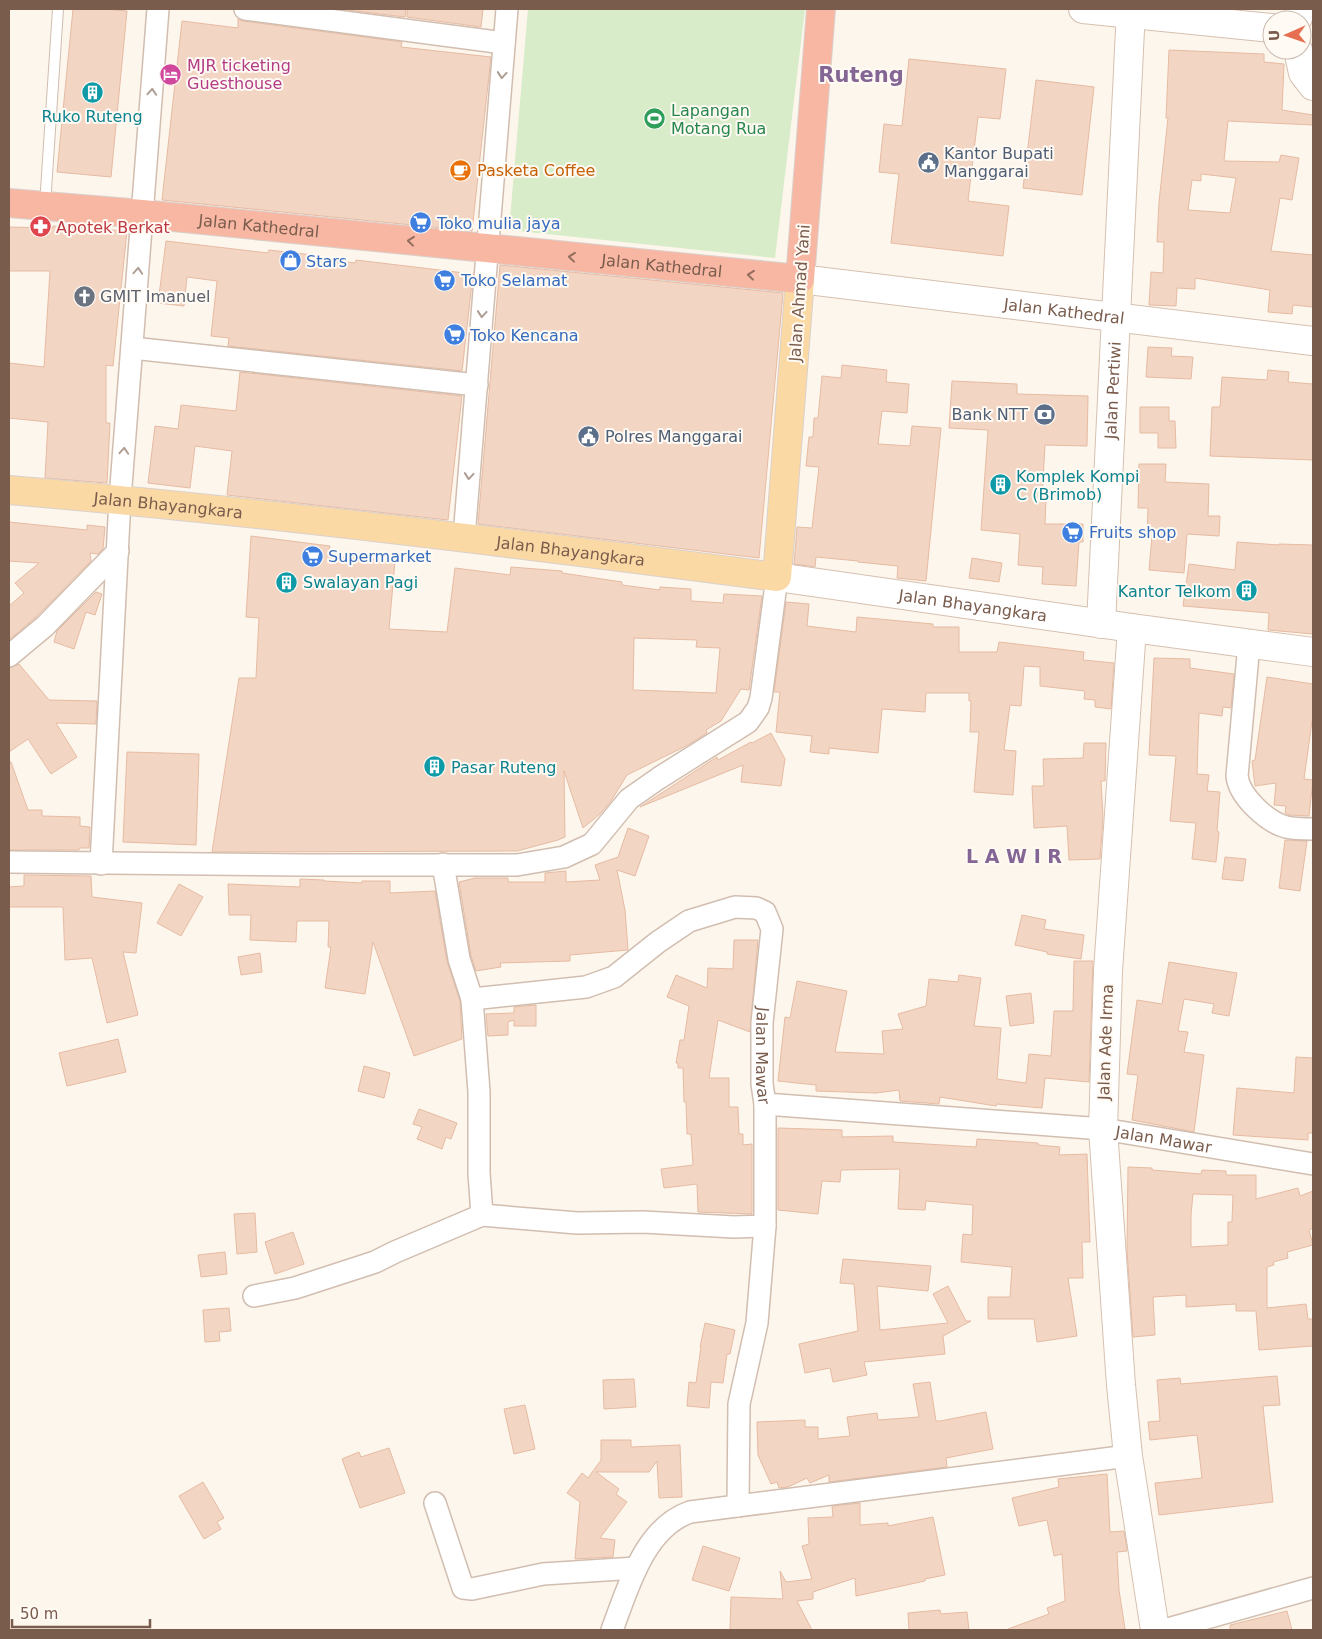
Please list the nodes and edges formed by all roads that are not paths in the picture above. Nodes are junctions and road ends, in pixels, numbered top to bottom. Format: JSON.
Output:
{"nodes":[{"id":1,"x":58,"y":9,"type":"edge"},
{"id":2,"x":158,"y":9,"type":"edge"},
{"id":3,"x":245,"y":9,"type":"edge"},
{"id":4,"x":507,"y":9,"type":"edge"},
{"id":5,"x":820,"y":9,"type":"edge"},
{"id":6,"x":1083,"y":9,"type":"edge"},
{"id":7,"x":1131,"y":11,"type":"edge"},
{"id":8,"x":1262,"y":27,"type":"edge"},
{"id":9,"x":504,"y":43,"type":"junction"},
{"id":10,"x":1300,"y":60,"type":"edge"},
{"id":11,"x":1313,"y":86,"type":"edge"},
{"id":12,"x":9,"y":203,"type":"edge"},
{"id":13,"x":45,"y":206,"type":"junction"},
{"id":14,"x":142,"y":214,"type":"junction"},
{"id":15,"x":488,"y":248,"type":"junction"},
{"id":16,"x":800,"y":280,"type":"junction"},
{"id":17,"x":1115,"y":318,"type":"junction"},
{"id":18,"x":1313,"y":341,"type":"edge"},
{"id":19,"x":132,"y":348,"type":"junction"},
{"id":20,"x":477,"y":385,"type":"junction"},
{"id":21,"x":9,"y":490,"type":"edge"},
{"id":22,"x":120,"y":499,"type":"junction"},
{"id":23,"x":464,"y":537,"type":"junction"},
{"id":24,"x":118,"y":552,"type":"junction"},
{"id":25,"x":777,"y":577,"type":"junction"},
{"id":26,"x":1101,"y":624,"type":"junction"},
{"id":27,"x":1132,"y":628,"type":"junction"},
{"id":28,"x":1249,"y":644,"type":"junction"},
{"id":29,"x":1313,"y":652,"type":"edge"},
{"id":30,"x":9,"y":656,"type":"edge"},
{"id":31,"x":1313,"y":829,"type":"edge"},
{"id":32,"x":9,"y":862,"type":"edge"},
{"id":33,"x":101,"y":864,"type":"junction"},
{"id":34,"x":443,"y":864,"type":"junction"},
{"id":35,"x":472,"y":1000,"type":"junction"},
{"id":36,"x":765,"y":1104,"type":"junction"},
{"id":37,"x":1103,"y":1129,"type":"junction"},
{"id":38,"x":1313,"y":1164,"type":"edge"},
{"id":39,"x":482,"y":1215,"type":"junction"},
{"id":40,"x":765,"y":1226,"type":"junction"},
{"id":41,"x":254,"y":1296,"type":"dead end"},
{"id":42,"x":1128,"y":1456,"type":"junction"},
{"id":43,"x":435,"y":1503,"type":"dead end"},
{"id":44,"x":738,"y":1506,"type":"junction"},
{"id":45,"x":636,"y":1568,"type":"junction"},
{"id":46,"x":1313,"y":1588,"type":"edge"},
{"id":47,"x":612,"y":1630,"type":"edge"},
{"id":48,"x":1155,"y":1630,"type":"edge"},
{"id":49,"x":1164,"y":1630,"type":"edge"}],
"edges":[{"from":1,"to":13,"type":"lane"},
{"from":14,"to":2,"type":"street","one_way":true},
{"from":3,"to":9,"type":"street"},
{"from":4,"to":9,"type":"street"},
{"from":5,"to":16,"type":"highway","name":"Jalan Ahmad Yani"},
{"from":6,"to":7,"type":"street"},
{"from":7,"to":8,"type":"street"},
{"from":7,"to":17,"type":"street","name":"Jalan Pertiwi"},
{"from":9,"to":15,"type":"street","one_way":true},
{"from":10,"to":11,"type":"street"},
{"from":12,"to":13,"type":"highway","name":"Jalan Kathedral"},
{"from":13,"to":14,"type":"highway","name":"Jalan Kathedral"},
{"from":15,"to":14,"type":"highway","name":"Jalan Kathedral","one_way":true},
{"from":19,"to":14,"type":"street","one_way":true},
{"from":16,"to":15,"type":"highway","name":"Jalan Kathedral","one_way":true},
{"from":15,"to":20,"type":"street","one_way":true},
{"from":16,"to":17,"type":"street","name":"Jalan Kathedral"},
{"from":16,"to":25,"type":"main road","name":"Jalan Ahmad Yani"},
{"from":17,"to":18,"type":"street","name":"Jalan Kathedral"},
{"from":17,"to":26,"type":"street","name":"Jalan Pertiwi"},
{"from":19,"to":20,"type":"street"},
{"from":22,"to":19,"type":"street","one_way":true},
{"from":20,"to":23,"type":"street","one_way":true},
{"from":21,"to":22,"type":"main road","name":"Jalan Bhayangkara"},
{"from":22,"to":23,"type":"main road","name":"Jalan Bhayangkara"},
{"from":22,"to":24,"type":"street"},
{"from":23,"to":25,"type":"main road","name":"Jalan Bhayangkara"},
{"from":24,"to":30,"type":"street"},
{"from":24,"to":33,"type":"street"},
{"from":25,"to":26,"type":"street","name":"Jalan Bhayangkara"},
{"from":25,"to":34,"type":"street"},
{"from":26,"to":27,"type":"street","name":"Jalan Bhayangkara"},
{"from":27,"to":28,"type":"street","name":"Jalan Bhayangkara"},
{"from":27,"to":37,"type":"street","name":"Jalan Ade Irma"},
{"from":28,"to":29,"type":"street","name":"Jalan Bhayangkara"},
{"from":28,"to":31,"type":"street"},
{"from":32,"to":33,"type":"street"},
{"from":33,"to":34,"type":"street"},
{"from":34,"to":35,"type":"street"},
{"from":35,"to":36,"type":"street","name":"Jalan Mawar"},
{"from":35,"to":39,"type":"street"},
{"from":36,"to":37,"type":"street","name":"Jalan Mawar"},
{"from":36,"to":40,"type":"street"},
{"from":37,"to":38,"type":"street","name":"Jalan Mawar"},
{"from":37,"to":42,"type":"street","name":"Jalan Ade Irma"},
{"from":39,"to":40,"type":"street"},
{"from":39,"to":41,"type":"street"},
{"from":40,"to":44,"type":"street"},
{"from":42,"to":44,"type":"street"},
{"from":42,"to":48,"type":"street","name":"Jalan Ade Irma"},
{"from":43,"to":45,"type":"street"},
{"from":44,"to":45,"type":"street"},
{"from":45,"to":47,"type":"street"},
{"from":46,"to":49,"type":"street"}]}
